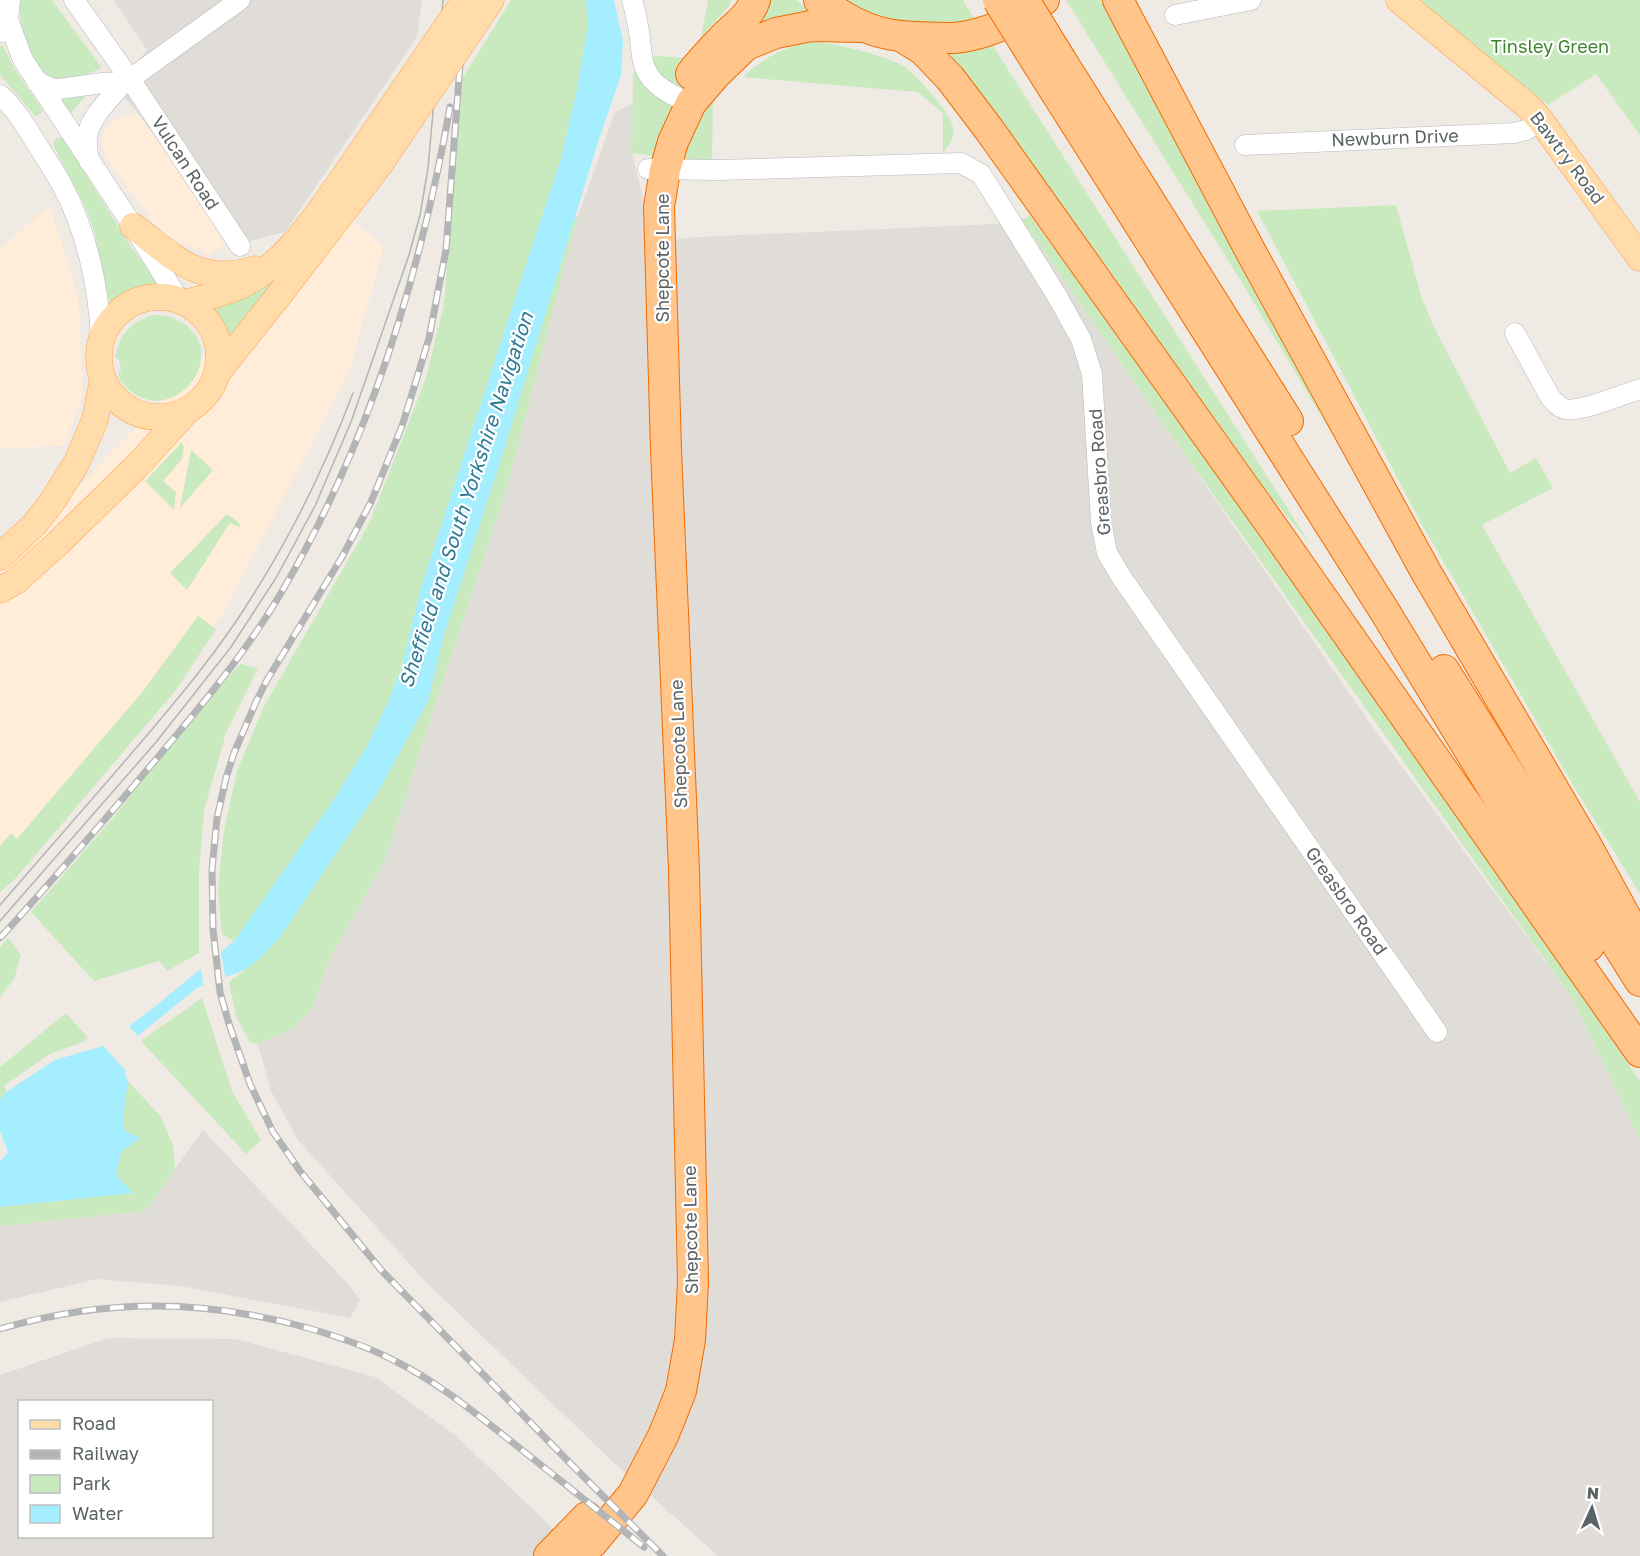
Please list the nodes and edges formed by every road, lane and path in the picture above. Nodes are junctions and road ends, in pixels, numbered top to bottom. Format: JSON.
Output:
{"nodes":[{"id":1,"x":10,"y":0,"type":"edge"},
{"id":2,"x":74,"y":0,"type":"edge"},
{"id":3,"x":240,"y":0,"type":"edge"},
{"id":4,"x":632,"y":0,"type":"edge"},
{"id":5,"x":755,"y":0,"type":"edge"},
{"id":6,"x":819,"y":0,"type":"edge"},
{"id":7,"x":998,"y":0,"type":"edge"},
{"id":8,"x":1024,"y":0,"type":"edge"},
{"id":9,"x":1044,"y":0,"type":"edge"},
{"id":10,"x":1118,"y":0,"type":"edge"},
{"id":11,"x":1251,"y":0,"type":"edge"},
{"id":12,"x":1399,"y":0,"type":"edge"},
{"id":13,"x":478,"y":6,"type":"edge"},
{"id":14,"x":1175,"y":15,"type":"dead end"},
{"id":15,"x":862,"y":27,"type":"junction"},
{"id":16,"x":4,"y":29,"type":"edge"},
{"id":17,"x":902,"y":37,"type":"junction"},
{"id":18,"x":1050,"y":63,"type":"junction"},
{"id":19,"x":127,"y":81,"type":"junction"},
{"id":20,"x":37,"y":82,"type":"junction"},
{"id":21,"x":0,"y":95,"type":"edge"},
{"id":22,"x":683,"y":100,"type":"junction"},
{"id":23,"x":1541,"y":121,"type":"junction"},
{"id":24,"x":1245,"y":145,"type":"dead end"},
{"id":25,"x":89,"y":161,"type":"junction"},
{"id":26,"x":657,"y":170,"type":"junction"},
{"id":27,"x":343,"y":196,"type":"junction"},
{"id":28,"x":133,"y":226,"type":"junction"},
{"id":29,"x":240,"y":246,"type":"dead end"},
{"id":30,"x":1638,"y":252,"type":"edge"},
{"id":31,"x":272,"y":265,"type":"junction"},
{"id":32,"x":182,"y":302,"type":"junction"},
{"id":33,"x":1515,"y":333,"type":"dead end"},
{"id":34,"x":101,"y":340,"type":"junction"},
{"id":35,"x":217,"y":373,"type":"junction"},
{"id":36,"x":103,"y":379,"type":"junction"},
{"id":37,"x":1640,"y":389,"type":"edge"},
{"id":38,"x":188,"y":410,"type":"junction"},
{"id":39,"x":0,"y":557,"type":"edge"},
{"id":40,"x":0,"y":590,"type":"edge"},
{"id":41,"x":1640,"y":943,"type":"edge"},
{"id":42,"x":1640,"y":981,"type":"edge"},
{"id":43,"x":1640,"y":1031,"type":"edge"},
{"id":44,"x":1437,"y":1032,"type":"dead end"},
{"id":45,"x":1640,"y":1052,"type":"edge"},
{"id":46,"x":549,"y":1556,"type":"edge"},
{"id":47,"x":578,"y":1556,"type":"edge"}],
"edges":[{"from":1,"to":16,"type":"street"},
{"from":2,"to":19,"type":"street","name":"Vulcan Road"},
{"from":3,"to":19,"type":"street"},
{"from":4,"to":22,"type":"street"},
{"from":5,"to":22,"type":"highway","name":"Shepcote Lane"},
{"from":6,"to":15,"type":"highway"},
{"from":7,"to":18,"type":"highway","bridge":true},
{"from":8,"to":18,"type":"highway","bridge":true},
{"from":9,"to":17,"type":"highway"},
{"from":10,"to":41,"type":"highway"},
{"from":11,"to":14,"type":"street"},
{"from":12,"to":23,"type":"main road","name":"Bawtry Road"},
{"from":13,"to":27,"type":"main road","bridge":true},
{"from":15,"to":17,"type":"highway"},
{"from":15,"to":22,"type":"highway","name":"Shepcote Lane"},
{"from":16,"to":20,"type":"street"},
{"from":17,"to":45,"type":"highway"},
{"from":18,"to":42,"type":"highway"},
{"from":18,"to":43,"type":"highway"},
{"from":19,"to":20,"type":"street"},
{"from":19,"to":25,"type":"street"},
{"from":19,"to":29,"type":"street","name":"Vulcan Road"},
{"from":20,"to":25,"type":"street"},
{"from":21,"to":34,"type":"street"},
{"from":22,"to":26,"type":"highway","name":"Shepcote Lane"},
{"from":23,"to":24,"type":"street","name":"Newburn Drive"},
{"from":23,"to":30,"type":"main road","name":"Bawtry Road"},
{"from":25,"to":28,"type":"street"},
{"from":26,"to":44,"type":"street","name":"Greasbro Road"},
{"from":26,"to":46,"type":"highway","name":"Shepcote Lane"},
{"from":26,"to":47,"type":"highway","name":"Shepcote Lane"},
{"from":27,"to":31,"type":"main road"},
{"from":27,"to":35,"type":"main road"},
{"from":28,"to":31,"type":"main road"},
{"from":28,"to":32,"type":"street"},
{"from":31,"to":32,"type":"main road"},
{"from":32,"to":34,"type":"main road"},
{"from":32,"to":35,"type":"main road"},
{"from":33,"to":37,"type":"street"},
{"from":34,"to":36,"type":"main road"},
{"from":35,"to":38,"type":"main road"},
{"from":36,"to":38,"type":"main road"},
{"from":36,"to":39,"type":"main road"},
{"from":38,"to":40,"type":"main road"}]}
